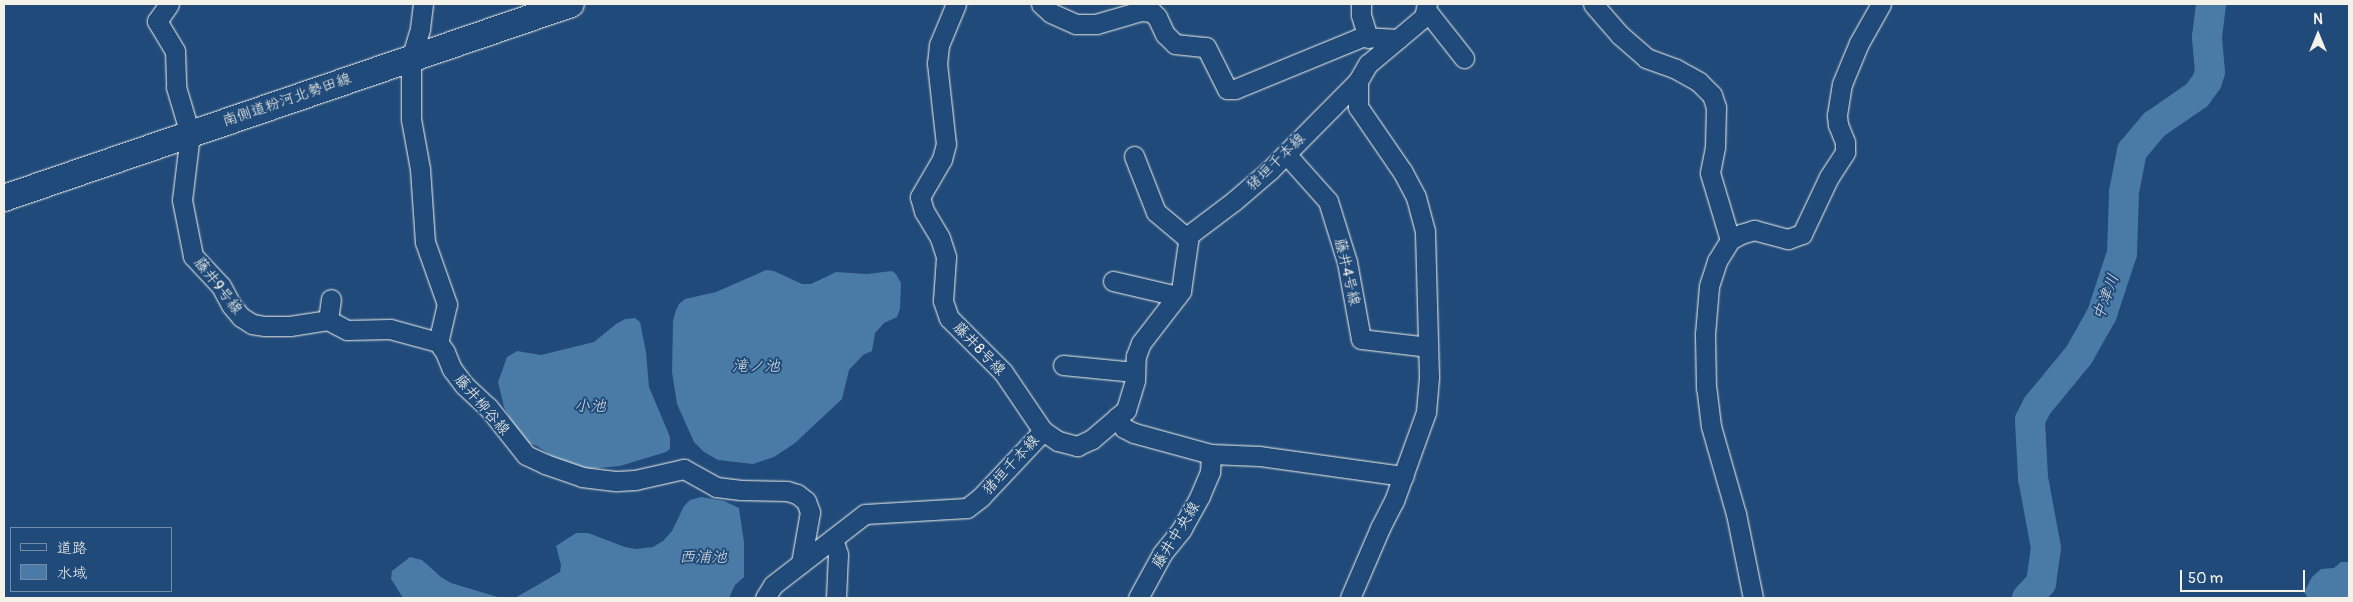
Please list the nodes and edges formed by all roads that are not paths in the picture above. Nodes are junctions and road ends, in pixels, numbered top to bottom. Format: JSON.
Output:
{"nodes":[{"id":1,"x":169,"y":4,"type":"edge"},
{"id":2,"x":423,"y":4,"type":"edge"},
{"id":3,"x":571,"y":4,"type":"edge"},
{"id":4,"x":956,"y":4,"type":"edge"},
{"id":5,"x":1041,"y":4,"type":"edge"},
{"id":6,"x":1361,"y":4,"type":"edge"},
{"id":7,"x":1593,"y":4,"type":"edge"},
{"id":8,"x":1881,"y":4,"type":"edge"},
{"id":9,"x":1427,"y":7,"type":"edge"},
{"id":10,"x":1155,"y":10,"type":"edge"},
{"id":11,"x":1368,"y":38,"type":"junction"},
{"id":12,"x":1398,"y":39,"type":"junction"},
{"id":13,"x":411,"y":58,"type":"junction"},
{"id":14,"x":1464,"y":58,"type":"dead end"},
{"id":15,"x":1358,"y":81,"type":"junction"},
{"id":16,"x":190,"y":134,"type":"junction"},
{"id":17,"x":1286,"y":154,"type":"junction"},
{"id":18,"x":1134,"y":156,"type":"dead end"},
{"id":19,"x":4,"y":198,"type":"edge"},
{"id":20,"x":1188,"y":239,"type":"junction"},
{"id":21,"x":1730,"y":240,"type":"junction"},
{"id":22,"x":1113,"y":281,"type":"dead end"},
{"id":23,"x":1177,"y":296,"type":"junction"},
{"id":24,"x":332,"y":299,"type":"dead end"},
{"id":25,"x":328,"y":320,"type":"junction"},
{"id":26,"x":438,"y":342,"type":"junction"},
{"id":27,"x":1428,"y":347,"type":"junction"},
{"id":28,"x":1063,"y":365,"type":"dead end"},
{"id":29,"x":1135,"y":372,"type":"junction"},
{"id":30,"x":1117,"y":417,"type":"junction"},
{"id":31,"x":1043,"y":431,"type":"junction"},
{"id":32,"x":1211,"y":454,"type":"junction"},
{"id":33,"x":1404,"y":476,"type":"junction"},
{"id":34,"x":833,"y":539,"type":"junction"},
{"id":35,"x":801,"y":563,"type":"junction"},
{"id":36,"x":765,"y":598,"type":"edge"},
{"id":37,"x":836,"y":598,"type":"edge"},
{"id":38,"x":1138,"y":598,"type":"edge"},
{"id":39,"x":1350,"y":598,"type":"edge"},
{"id":40,"x":1753,"y":598,"type":"edge"}],
"edges":[{"from":1,"to":16,"type":"street","name":"藤井9号線"},
{"from":2,"to":13,"type":"street"},
{"from":3,"to":13,"type":"street","name":"南側道粉河北勢田線"},
{"from":4,"to":31,"type":"street","name":"藤井8号線"},
{"from":5,"to":10,"type":"street"},
{"from":6,"to":11,"type":"street"},
{"from":7,"to":21,"type":"street"},
{"from":8,"to":21,"type":"street"},
{"from":9,"to":12,"type":"street","name":"猪垣千本線"},
{"from":9,"to":14,"type":"street"},
{"from":10,"to":11,"type":"street"},
{"from":11,"to":12,"type":"street"},
{"from":12,"to":15,"type":"street","name":"猪垣千本線"},
{"from":13,"to":16,"type":"street","name":"南側道粉河北勢田線"},
{"from":13,"to":26,"type":"street"},
{"from":15,"to":17,"type":"street","name":"猪垣千本線"},
{"from":15,"to":27,"type":"street"},
{"from":16,"to":19,"type":"street","name":"南側道粉河北勢田線"},
{"from":16,"to":25,"type":"street","name":"藤井9号線"},
{"from":17,"to":20,"type":"street","name":"猪垣千本線"},
{"from":17,"to":27,"type":"street","name":"藤井4号線"},
{"from":18,"to":20,"type":"street"},
{"from":20,"to":23,"type":"street","name":"猪垣千本線"},
{"from":21,"to":40,"type":"street"},
{"from":22,"to":23,"type":"street"},
{"from":23,"to":29,"type":"street","name":"猪垣千本線"},
{"from":24,"to":25,"type":"street"},
{"from":25,"to":26,"type":"street"},
{"from":26,"to":35,"type":"street","name":"藤井柳谷線"},
{"from":27,"to":33,"type":"street"},
{"from":28,"to":29,"type":"street"},
{"from":29,"to":30,"type":"street","name":"猪垣千本線"},
{"from":30,"to":31,"type":"street","name":"猪垣千本線"},
{"from":30,"to":32,"type":"street"},
{"from":31,"to":34,"type":"street","name":"猪垣千本線"},
{"from":32,"to":33,"type":"street"},
{"from":32,"to":38,"type":"street","name":"藤井中央線"},
{"from":33,"to":39,"type":"street"},
{"from":34,"to":35,"type":"street","name":"猪垣千本線"},
{"from":34,"to":37,"type":"street"},
{"from":35,"to":36,"type":"street","name":"猪垣千本線"}]}
